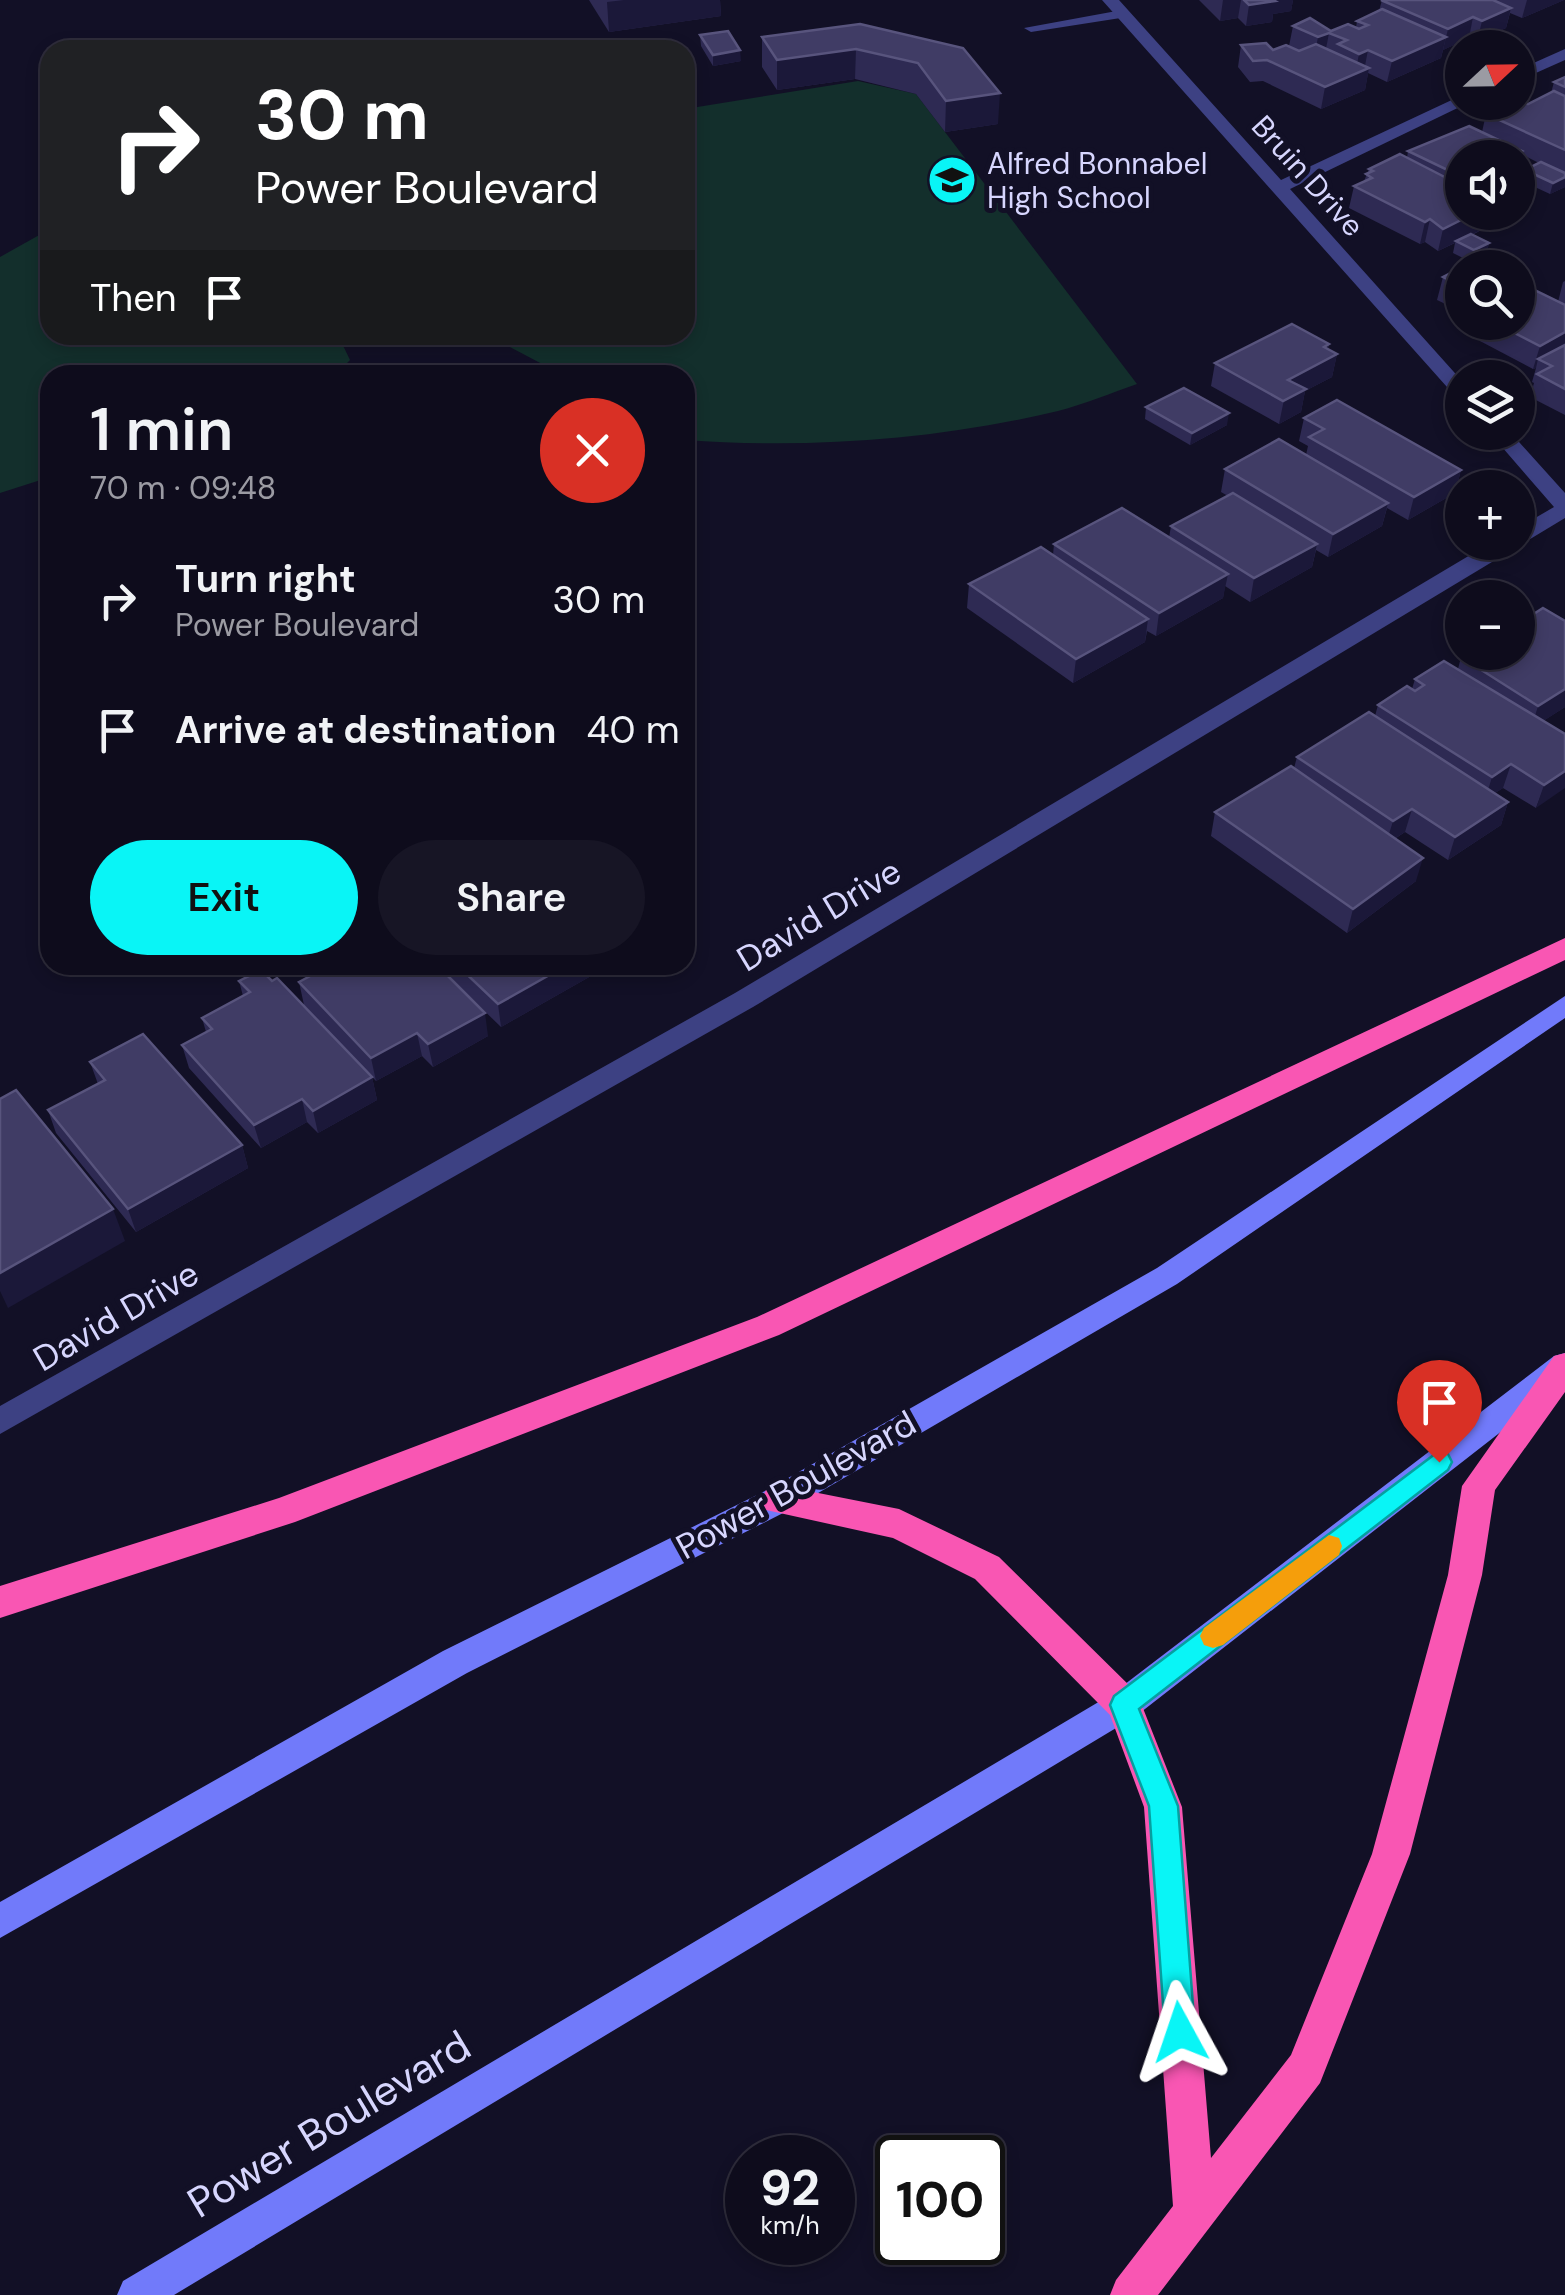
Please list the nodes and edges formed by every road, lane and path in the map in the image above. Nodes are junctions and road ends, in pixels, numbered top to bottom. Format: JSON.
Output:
{"nodes":[{"id":1,"x":1116,"y":7,"type":"edge"},
{"id":2,"x":1031,"y":28,"type":"dead end"},
{"id":3,"x":1565,"y":54,"type":"edge"},
{"id":4,"x":1535,"y":68,"type":"edge"},
{"id":5,"x":1445,"y":110,"type":"edge"},
{"id":6,"x":1278,"y":188,"type":"junction"},
{"id":7,"x":1445,"y":373,"type":"edge"},
{"id":8,"x":1514,"y":450,"type":"edge"},
{"id":9,"x":1565,"y":507,"type":"edge"},
{"id":10,"x":1535,"y":526,"type":"edge"},
{"id":11,"x":1478,"y":560,"type":"edge"},
{"id":12,"x":1565,"y":948,"type":"edge"},
{"id":13,"x":1565,"y":1006,"type":"edge"},
{"id":14,"x":1565,"y":1365,"type":"edge"},
{"id":15,"x":0,"y":1422,"type":"edge"},
{"id":16,"x":778,"y":1500,"type":"junction"},
{"id":17,"x":0,"y":1602,"type":"edge"},
{"id":18,"x":1124,"y":1705,"type":"junction"},
{"id":19,"x":0,"y":1921,"type":"edge"},
{"id":20,"x":1195,"y":2215,"type":"junction"},
{"id":21,"x":136,"y":2295,"type":"edge"},
{"id":22,"x":1131,"y":2295,"type":"edge"}],
"edges":[{"from":1,"to":2,"type":"lane"},
{"from":1,"to":6,"type":"street","name":"Bruin Drive"},
{"from":3,"to":4,"type":"street"},
{"from":5,"to":6,"type":"street"},
{"from":6,"to":7,"type":"street","name":"Bruin Drive"},
{"from":8,"to":9,"type":"street"},
{"from":9,"to":10,"type":"street"},
{"from":11,"to":15,"type":"street","name":"David Drive"},
{"from":12,"to":17,"type":"highway"},
{"from":13,"to":16,"type":"main road","name":"Power Boulevard"},
{"from":14,"to":18,"type":"main road","name":"Power Boulevard"},
{"from":14,"to":20,"type":"highway"},
{"from":16,"to":18,"type":"highway"},
{"from":16,"to":19,"type":"main road","name":"Power Boulevard"},
{"from":18,"to":20,"type":"highway"},
{"from":18,"to":21,"type":"main road","name":"Power Boulevard"},
{"from":20,"to":22,"type":"highway"}]}
